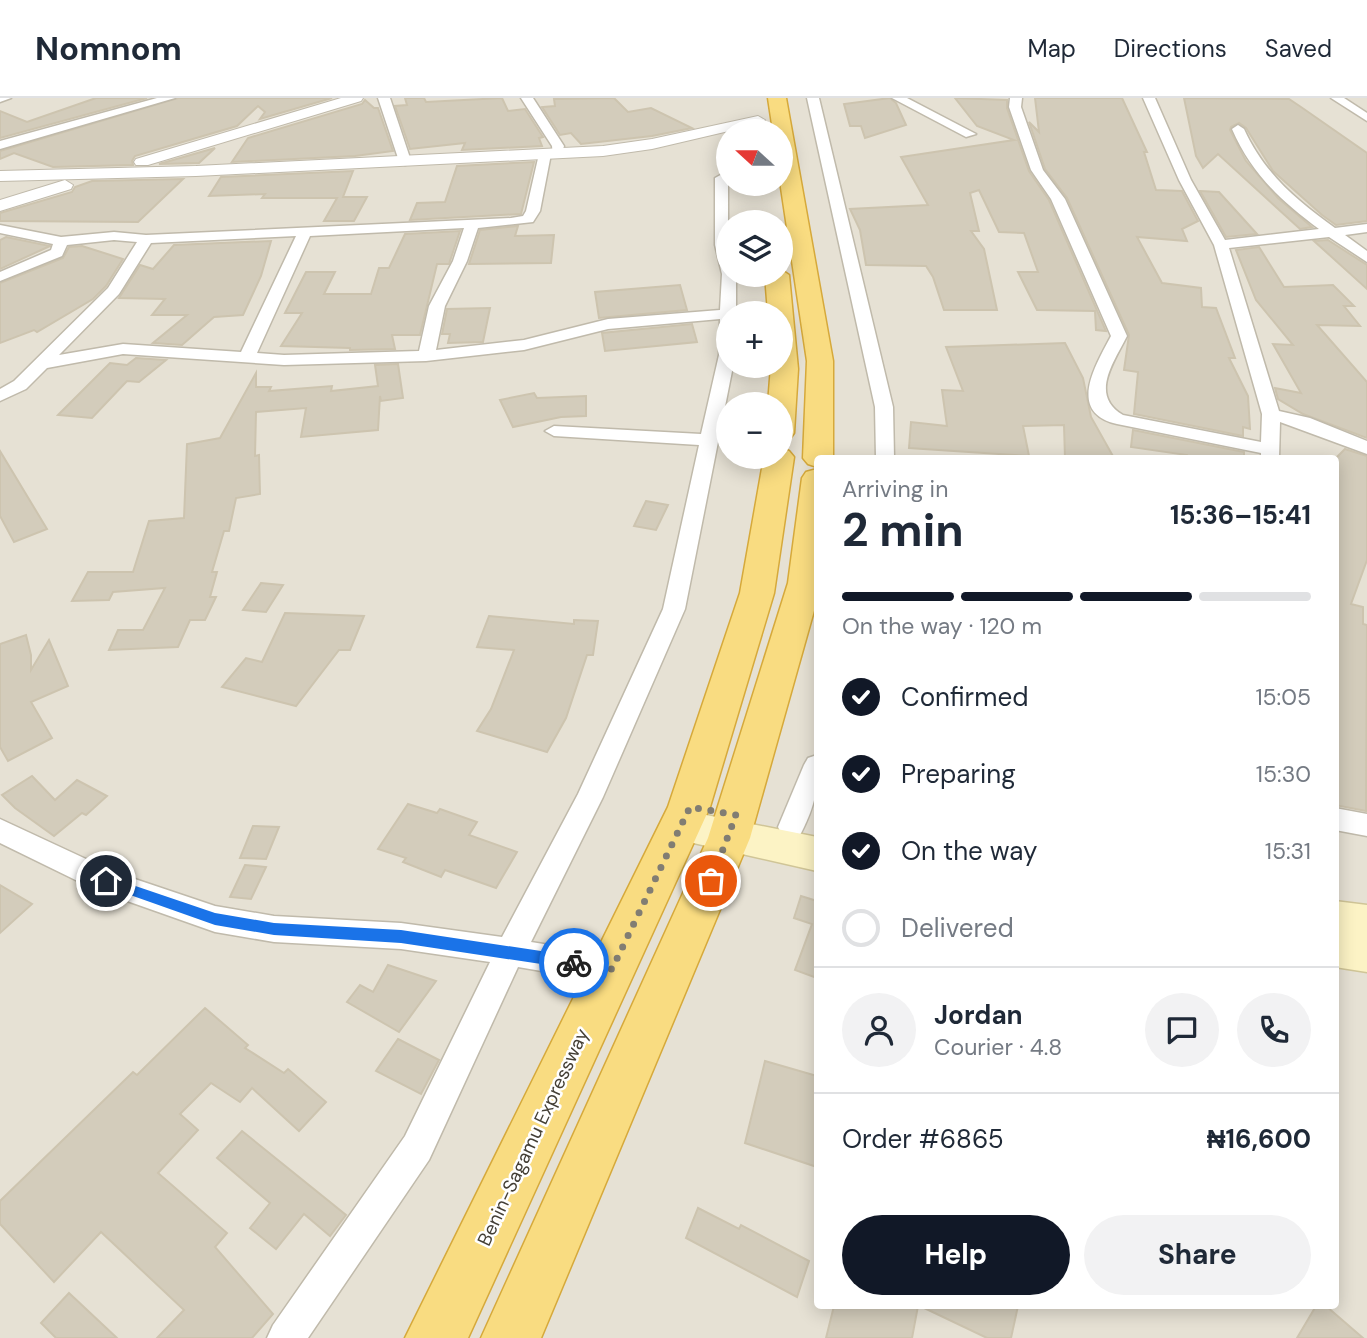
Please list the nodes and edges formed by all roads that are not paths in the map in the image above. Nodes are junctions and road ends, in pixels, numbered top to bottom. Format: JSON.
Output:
{"nodes":[{"id":1,"x":169,"y":98,"type":"edge"},
{"id":2,"x":356,"y":98,"type":"edge"},
{"id":3,"x":384,"y":98,"type":"edge"},
{"id":4,"x":527,"y":98,"type":"edge"},
{"id":5,"x":755,"y":98,"type":"edge"},
{"id":6,"x":777,"y":98,"type":"edge"},
{"id":7,"x":813,"y":98,"type":"edge"},
{"id":8,"x":898,"y":98,"type":"edge"},
{"id":9,"x":1016,"y":98,"type":"edge"},
{"id":10,"x":1149,"y":98,"type":"edge"},
{"id":11,"x":1337,"y":98,"type":"edge"},
{"id":12,"x":1367,"y":118,"type":"edge"},
{"id":13,"x":757,"y":119,"type":"edge"},
{"id":14,"x":1238,"y":129,"type":"dead end"},
{"id":15,"x":716,"y":132,"type":"edge"},
{"id":16,"x":970,"y":134,"type":"dead end"},
{"id":17,"x":0,"y":145,"type":"edge"},
{"id":18,"x":551,"y":153,"type":"junction"},
{"id":19,"x":405,"y":161,"type":"junction"},
{"id":20,"x":97,"y":175,"type":"junction"},
{"id":21,"x":0,"y":176,"type":"edge"},
{"id":22,"x":0,"y":206,"type":"edge"},
{"id":23,"x":471,"y":225,"type":"junction"},
{"id":24,"x":1367,"y":228,"type":"edge"},
{"id":25,"x":0,"y":229,"type":"edge"},
{"id":26,"x":306,"y":230,"type":"junction"},
{"id":27,"x":1334,"y":231,"type":"junction"},
{"id":28,"x":146,"y":239,"type":"junction"},
{"id":29,"x":61,"y":241,"type":"junction"},
{"id":30,"x":1221,"y":246,"type":"junction"},
{"id":31,"x":1367,"y":258,"type":"edge"},
{"id":32,"x":0,"y":277,"type":"edge"},
{"id":33,"x":778,"y":287,"type":"edge"},
{"id":34,"x":716,"y":315,"type":"edge"},
{"id":35,"x":426,"y":356,"type":"junction"},
{"id":36,"x":246,"y":358,"type":"junction"},
{"id":37,"x":39,"y":364,"type":"junction"},
{"id":38,"x":722,"y":378,"type":"edge"},
{"id":39,"x":783,"y":392,"type":"edge"},
{"id":40,"x":0,"y":396,"type":"edge"},
{"id":41,"x":1270,"y":414,"type":"junction"},
{"id":42,"x":554,"y":431,"type":"dead end"},
{"id":43,"x":708,"y":440,"type":"junction"},
{"id":44,"x":1367,"y":449,"type":"edge"},
{"id":45,"x":1270,"y":454,"type":"edge"},
{"id":46,"x":818,"y":455,"type":"edge"},
{"id":47,"x":885,"y":455,"type":"edge"},
{"id":48,"x":777,"y":469,"type":"edge"},
{"id":49,"x":814,"y":504,"type":"edge"},
{"id":50,"x":814,"y":792,"type":"edge"},
{"id":51,"x":685,"y":816,"type":"junction"},
{"id":52,"x":1339,"y":819,"type":"edge"},
{"id":53,"x":1367,"y":825,"type":"edge"},
{"id":54,"x":732,"y":826,"type":"junction"},
{"id":55,"x":0,"y":830,"type":"edge"},
{"id":56,"x":809,"y":837,"type":"edge"},
{"id":57,"x":1339,"y":920,"type":"edge"},
{"id":58,"x":1367,"y":924,"type":"edge"},
{"id":59,"x":1339,"y":948,"type":"edge"},
{"id":60,"x":510,"y":952,"type":"junction"},
{"id":61,"x":1367,"y":952,"type":"edge"},
{"id":62,"x":612,"y":969,"type":"junction"},
{"id":63,"x":286,"y":1338,"type":"edge"},
{"id":64,"x":435,"y":1338,"type":"edge"},
{"id":65,"x":511,"y":1338,"type":"edge"}],
"edges":[{"from":1,"to":17,"type":"street"},
{"from":2,"to":20,"type":"street"},
{"from":3,"to":19,"type":"street"},
{"from":4,"to":18,"type":"street"},
{"from":5,"to":13,"type":"highway"},
{"from":6,"to":46,"type":"highway"},
{"from":7,"to":47,"type":"street"},
{"from":8,"to":16,"type":"street"},
{"from":9,"to":45,"type":"street"},
{"from":10,"to":30,"type":"street"},
{"from":11,"to":12,"type":"street"},
{"from":14,"to":27,"type":"street"},
{"from":15,"to":18,"type":"street"},
{"from":18,"to":19,"type":"street"},
{"from":18,"to":23,"type":"street"},
{"from":19,"to":20,"type":"street"},
{"from":20,"to":21,"type":"street"},
{"from":20,"to":22,"type":"street"},
{"from":23,"to":26,"type":"street"},
{"from":23,"to":35,"type":"street"},
{"from":24,"to":27,"type":"street"},
{"from":25,"to":29,"type":"street"},
{"from":26,"to":28,"type":"street"},
{"from":26,"to":36,"type":"street"},
{"from":27,"to":30,"type":"street"},
{"from":27,"to":31,"type":"street"},
{"from":28,"to":29,"type":"street"},
{"from":28,"to":37,"type":"street"},
{"from":29,"to":32,"type":"street"},
{"from":30,"to":41,"type":"street"},
{"from":33,"to":39,"type":"highway"},
{"from":34,"to":35,"type":"street"},
{"from":35,"to":36,"type":"street"},
{"from":36,"to":37,"type":"street"},
{"from":37,"to":40,"type":"street"},
{"from":38,"to":43,"type":"street"},
{"from":41,"to":44,"type":"street"},
{"from":41,"to":45,"type":"street"},
{"from":42,"to":43,"type":"street"},
{"from":43,"to":60,"type":"street"},
{"from":48,"to":51,"type":"highway","name":"Benin-Sagamu Expressway"},
{"from":49,"to":54,"type":"highway"},
{"from":50,"to":56,"type":"street"},
{"from":51,"to":54,"type":"main road"},
{"from":51,"to":62,"type":"highway","name":"Benin-Sagamu Expressway"},
{"from":52,"to":53,"type":"street"},
{"from":54,"to":56,"type":"main road"},
{"from":54,"to":65,"type":"highway"},
{"from":55,"to":60,"type":"street"},
{"from":57,"to":58,"type":"main road"},
{"from":59,"to":61,"type":"main road"},
{"from":60,"to":62,"type":"street"},
{"from":60,"to":63,"type":"street"},
{"from":62,"to":64,"type":"highway","name":"Benin-Sagamu Expressway"}]}
